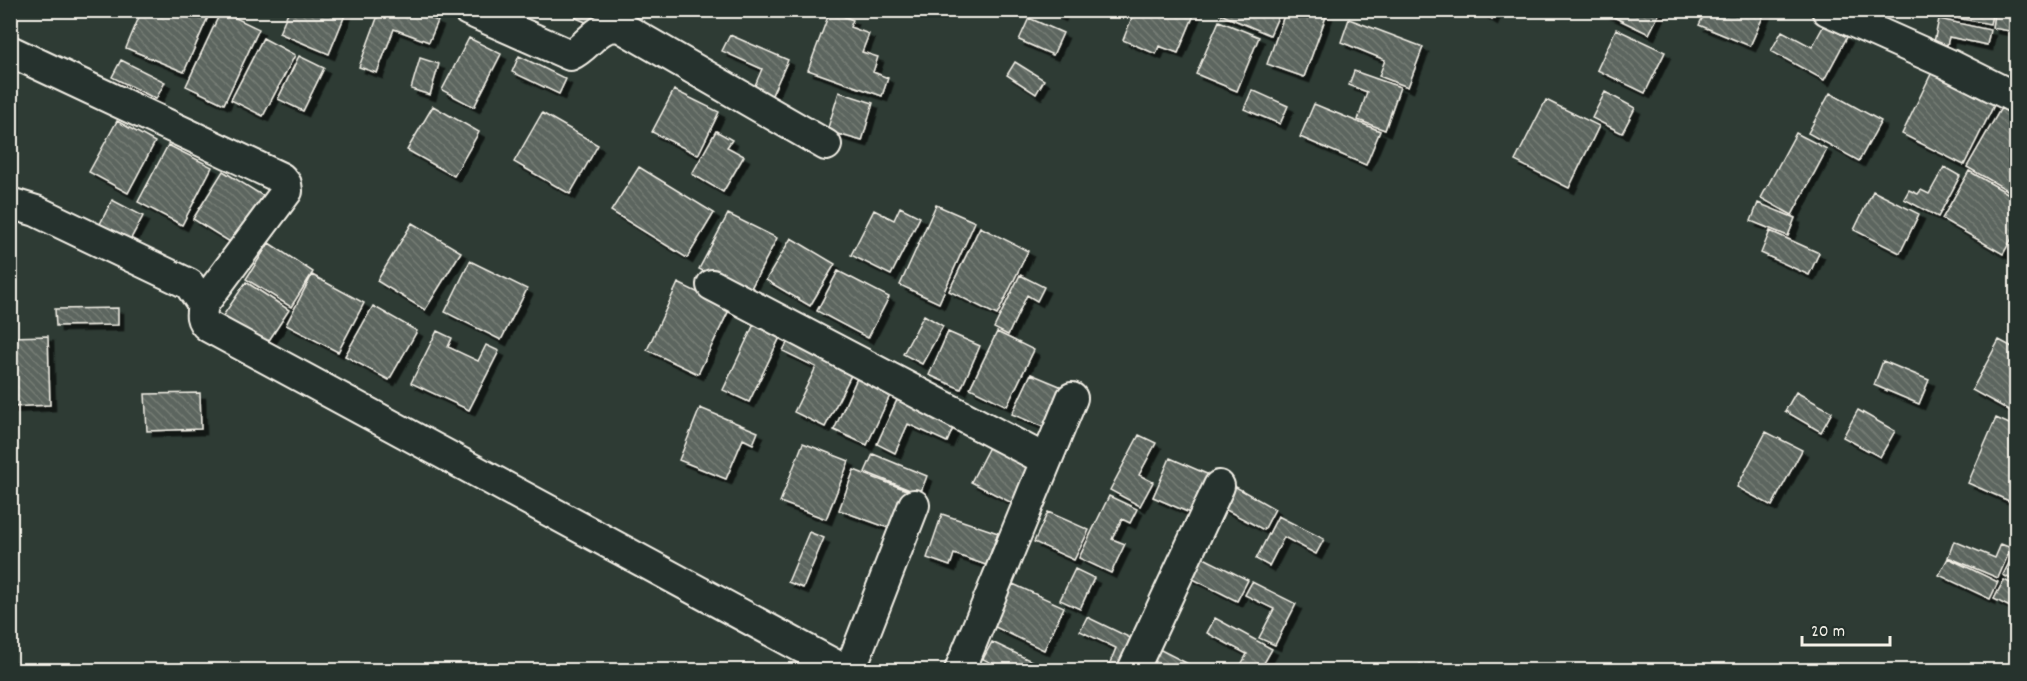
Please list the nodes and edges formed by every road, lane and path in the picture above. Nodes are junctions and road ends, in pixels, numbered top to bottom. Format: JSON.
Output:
{"nodes":[{"id":1,"x":468,"y":10,"type":"edge"},
{"id":2,"x":1827,"y":10,"type":"edge"},
{"id":3,"x":10,"y":51,"type":"edge"},
{"id":4,"x":2016,"y":98,"type":"edge"},
{"id":5,"x":826,"y":145,"type":"dead end"},
{"id":6,"x":10,"y":203,"type":"edge"},
{"id":7,"x":712,"y":285,"type":"dead end"},
{"id":8,"x":203,"y":304,"type":"junction"},
{"id":9,"x":1072,"y":398,"type":"dead end"},
{"id":10,"x":1046,"y":460,"type":"junction"},
{"id":11,"x":1219,"y":486,"type":"dead end"},
{"id":12,"x":914,"y":505,"type":"dead end"},
{"id":13,"x":844,"y":670,"type":"edge"},
{"id":14,"x":850,"y":670,"type":"edge"},
{"id":15,"x":960,"y":670,"type":"edge"},
{"id":16,"x":1133,"y":670,"type":"edge"}],
"edges":[{"from":1,"to":5,"type":"street"},
{"from":2,"to":4,"type":"street"},
{"from":3,"to":8,"type":"street"},
{"from":6,"to":8,"type":"street"},
{"from":7,"to":10,"type":"street"},
{"from":8,"to":13,"type":"street"},
{"from":9,"to":10,"type":"street"},
{"from":10,"to":15,"type":"street"},
{"from":11,"to":16,"type":"street"},
{"from":12,"to":14,"type":"street"}]}
